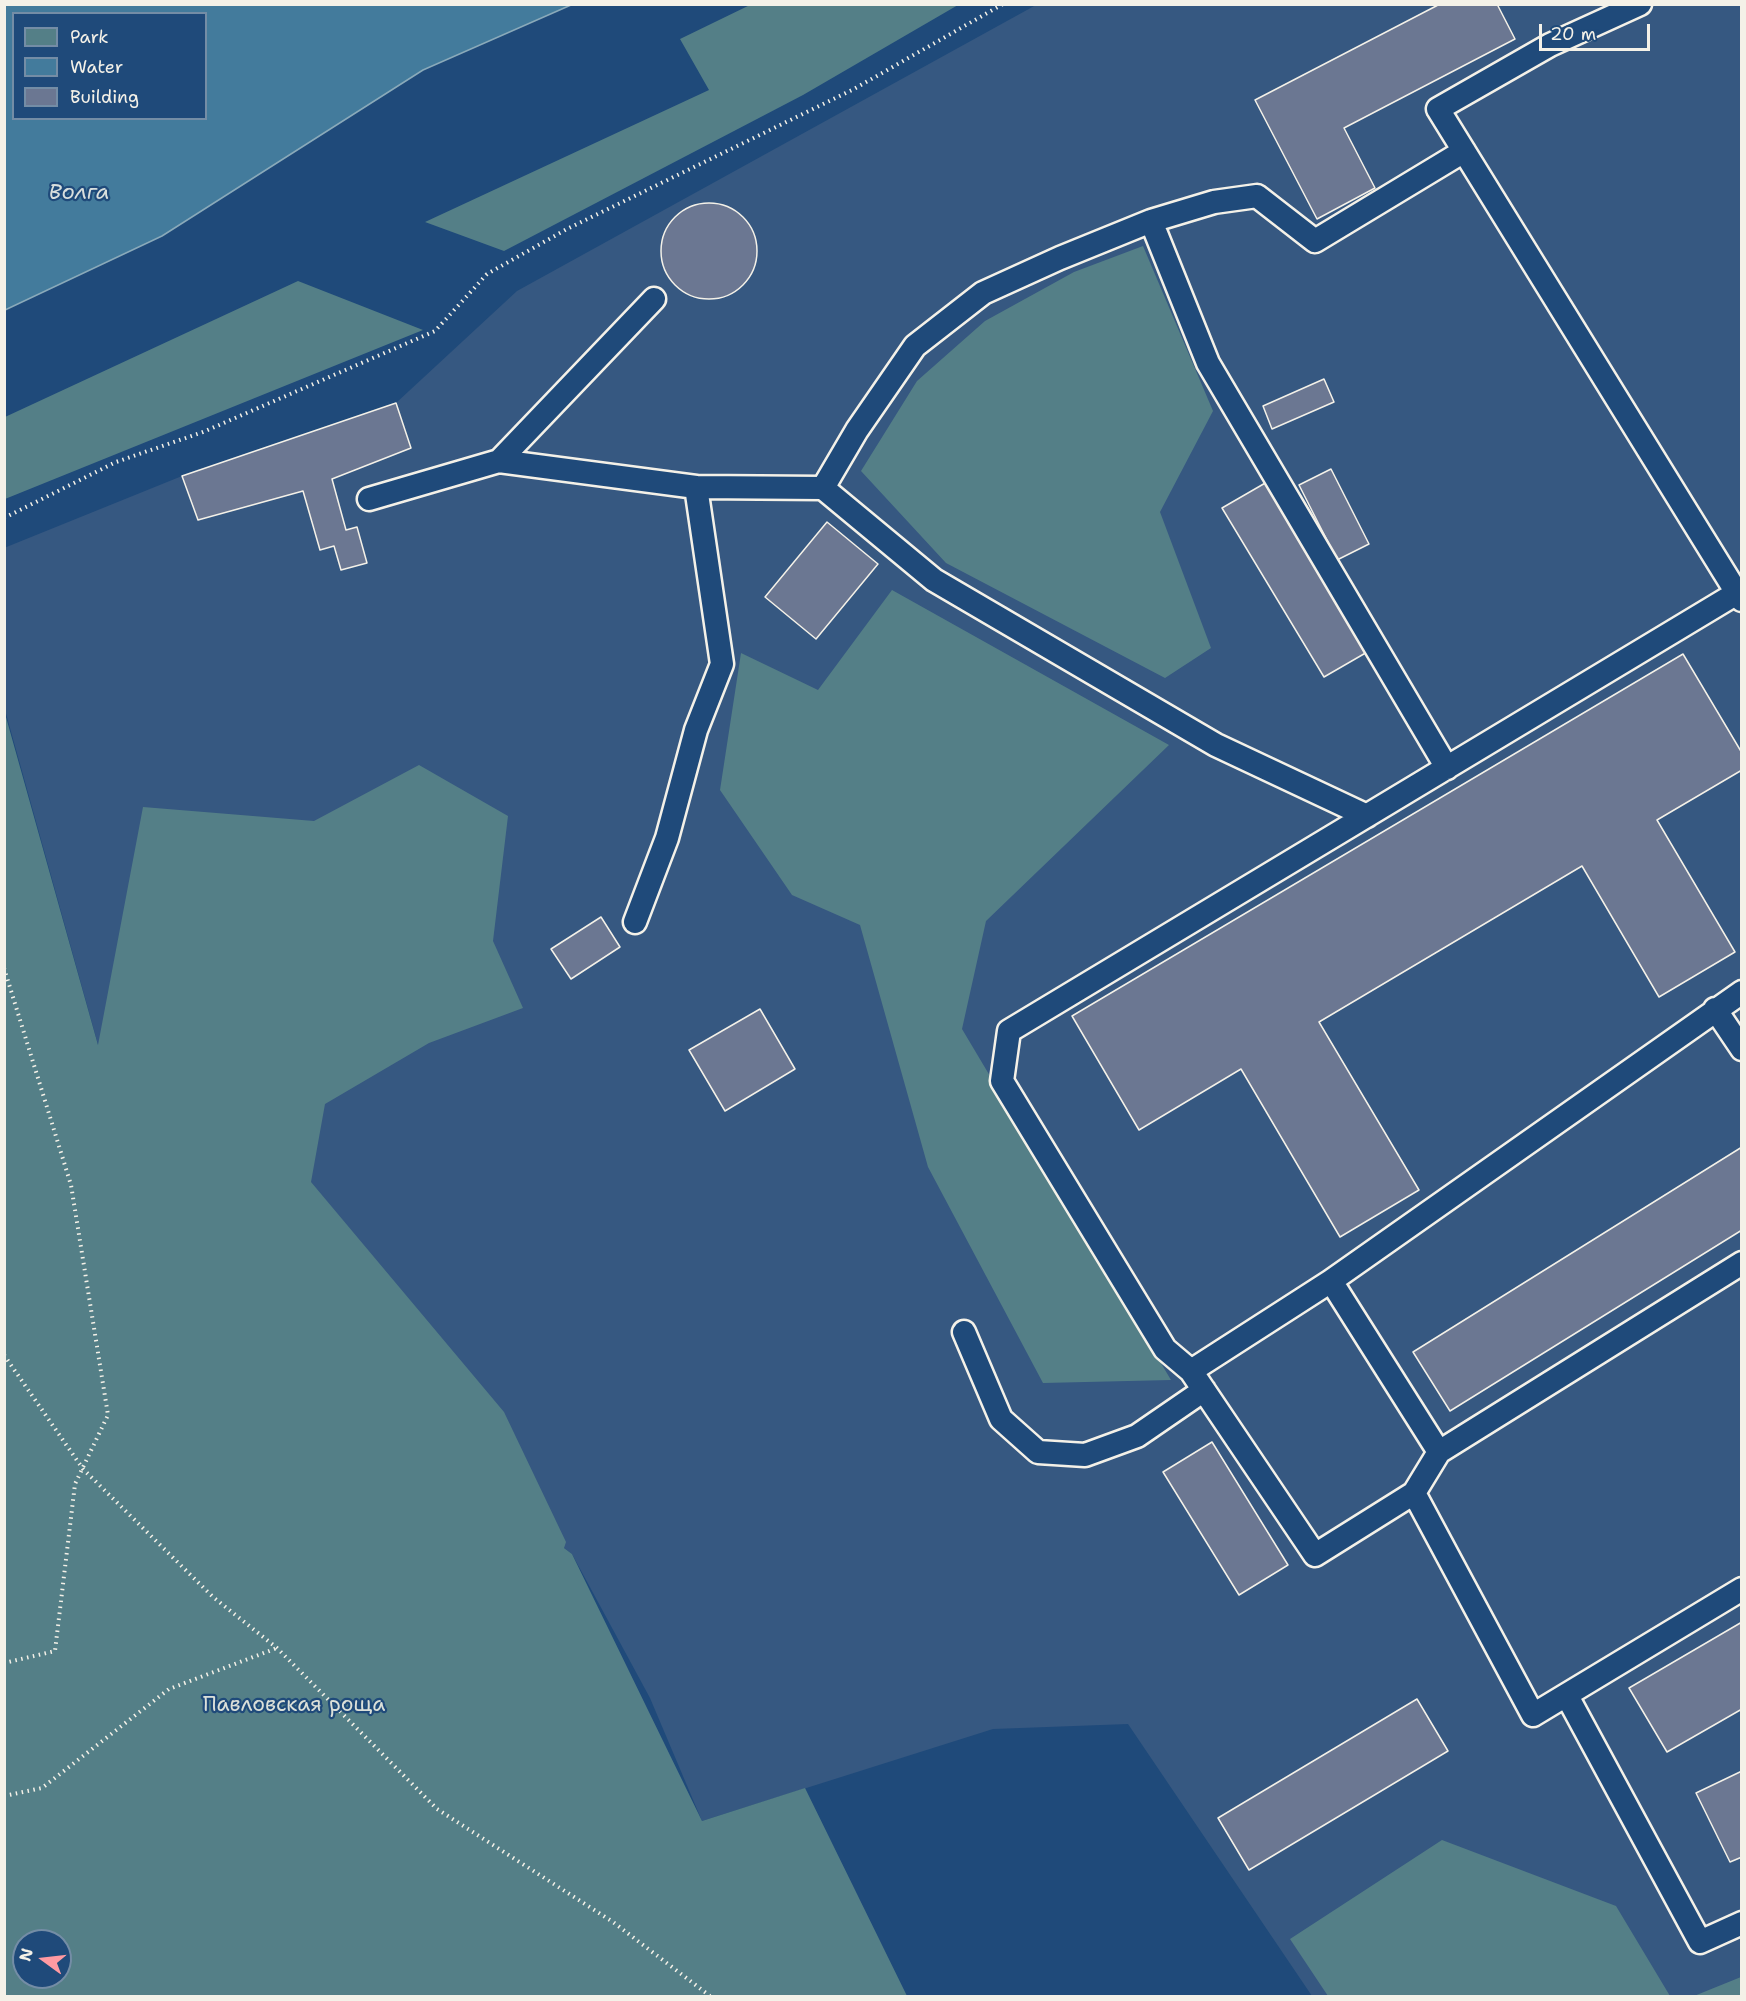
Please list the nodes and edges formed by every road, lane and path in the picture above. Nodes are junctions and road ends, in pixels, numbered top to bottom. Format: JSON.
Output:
{"nodes":[{"id":1,"x":1003,"y":4,"type":"edge"},
{"id":2,"x":1640,"y":4,"type":"edge"},
{"id":3,"x":1464,"y":151,"type":"junction"},
{"id":4,"x":1151,"y":221,"type":"junction"},
{"id":5,"x":654,"y":299,"type":"dead end"},
{"id":6,"x":499,"y":461,"type":"junction"},
{"id":7,"x":696,"y":487,"type":"junction"},
{"id":8,"x":824,"y":488,"type":"junction"},
{"id":9,"x":369,"y":499,"type":"dead end"},
{"id":10,"x":4,"y":518,"type":"edge"},
{"id":11,"x":1739,"y":597,"type":"edge"},
{"id":12,"x":1447,"y":768,"type":"junction"},
{"id":13,"x":1367,"y":816,"type":"junction"},
{"id":14,"x":635,"y":922,"type":"dead end"},
{"id":15,"x":4,"y":968,"type":"edge"},
{"id":16,"x":1742,"y":992,"type":"edge"},
{"id":17,"x":1715,"y":1009,"type":"junction"},
{"id":18,"x":1742,"y":1049,"type":"edge"},
{"id":19,"x":1742,"y":1263,"type":"edge"},
{"id":20,"x":1331,"y":1281,"type":"junction"},
{"id":21,"x":964,"y":1332,"type":"dead end"},
{"id":22,"x":4,"y":1355,"type":"edge"},
{"id":23,"x":1191,"y":1371,"type":"junction"},
{"id":24,"x":1204,"y":1390,"type":"junction"},
{"id":25,"x":1439,"y":1452,"type":"junction"},
{"id":26,"x":83,"y":1469,"type":"junction"},
{"id":27,"x":1414,"y":1493,"type":"junction"},
{"id":28,"x":1742,"y":1589,"type":"edge"},
{"id":29,"x":277,"y":1648,"type":"junction"},
{"id":30,"x":4,"y":1663,"type":"edge"},
{"id":31,"x":1567,"y":1696,"type":"junction"},
{"id":32,"x":4,"y":1796,"type":"edge"},
{"id":33,"x":1742,"y":1923,"type":"edge"},
{"id":34,"x":710,"y":1996,"type":"edge"}],
"edges":[{"from":1,"to":10,"type":"path"},
{"from":2,"to":3,"type":"lane"},
{"from":3,"to":4,"type":"lane"},
{"from":3,"to":11,"type":"lane"},
{"from":4,"to":8,"type":"lane"},
{"from":4,"to":12,"type":"lane"},
{"from":5,"to":6,"type":"lane"},
{"from":6,"to":7,"type":"lane"},
{"from":6,"to":9,"type":"lane"},
{"from":7,"to":8,"type":"lane"},
{"from":7,"to":14,"type":"lane"},
{"from":8,"to":13,"type":"lane"},
{"from":11,"to":12,"type":"lane"},
{"from":12,"to":13,"type":"lane"},
{"from":13,"to":23,"type":"lane"},
{"from":15,"to":26,"type":"path"},
{"from":16,"to":17,"type":"lane"},
{"from":17,"to":18,"type":"lane"},
{"from":17,"to":20,"type":"lane"},
{"from":19,"to":25,"type":"lane"},
{"from":20,"to":23,"type":"lane"},
{"from":20,"to":25,"type":"lane"},
{"from":21,"to":24,"type":"lane"},
{"from":22,"to":26,"type":"path"},
{"from":23,"to":24,"type":"lane"},
{"from":24,"to":27,"type":"lane"},
{"from":25,"to":27,"type":"lane"},
{"from":26,"to":29,"type":"path"},
{"from":26,"to":30,"type":"path"},
{"from":27,"to":31,"type":"lane"},
{"from":28,"to":31,"type":"lane"},
{"from":29,"to":32,"type":"path"},
{"from":29,"to":34,"type":"path"},
{"from":31,"to":33,"type":"lane"}]}
